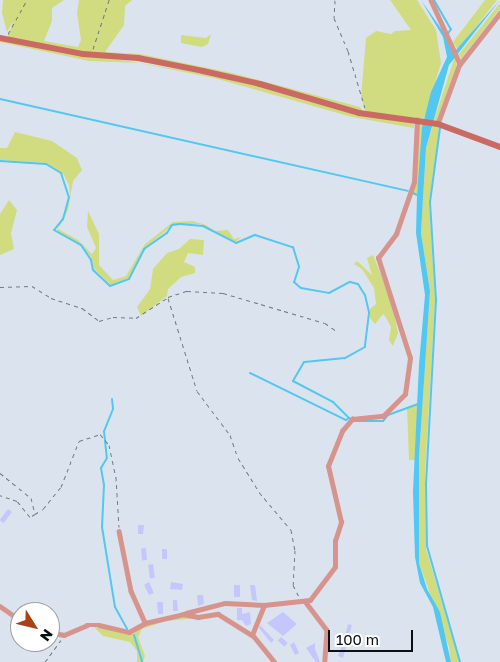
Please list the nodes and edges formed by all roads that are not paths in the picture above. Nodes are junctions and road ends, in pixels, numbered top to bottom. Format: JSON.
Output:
{"nodes":[{"id":1,"x":431,"y":0,"type":"edge"},
{"id":2,"x":500,"y":13,"type":"edge"},
{"id":3,"x":3,"y":38,"type":"edge"},
{"id":4,"x":460,"y":64,"type":"junction"},
{"id":5,"x":417,"y":120,"type":"junction"},
{"id":6,"x":437,"y":124,"type":"junction"},
{"id":7,"x":500,"y":147,"type":"edge"},
{"id":8,"x":119,"y":531,"type":"road end"},
{"id":9,"x":305,"y":601,"type":"junction"},
{"id":10,"x":264,"y":605,"type":"junction"},
{"id":11,"x":182,"y":614,"type":"junction"},
{"id":12,"x":145,"y":623,"type":"junction"},
{"id":13,"x":60,"y":634,"type":"edge"},
{"id":14,"x":252,"y":635,"type":"junction"},
{"id":15,"x":274,"y":662,"type":"edge"},
{"id":16,"x":325,"y":662,"type":"edge"}],
"edges":[{"from":1,"to":4,"type":"street"},
{"from":2,"to":4,"type":"street"},
{"from":3,"to":5,"type":"street"},
{"from":4,"to":6,"type":"street"},
{"from":5,"to":6,"type":"street"},
{"from":5,"to":9,"type":"street"},
{"from":6,"to":7,"type":"street"},
{"from":8,"to":12,"type":"street"},
{"from":9,"to":10,"type":"street"},
{"from":9,"to":16,"type":"street"},
{"from":10,"to":11,"type":"street"},
{"from":10,"to":14,"type":"street"},
{"from":11,"to":12,"type":"street"},
{"from":11,"to":14,"type":"street"},
{"from":12,"to":13,"type":"street"},
{"from":14,"to":15,"type":"street"}]}
